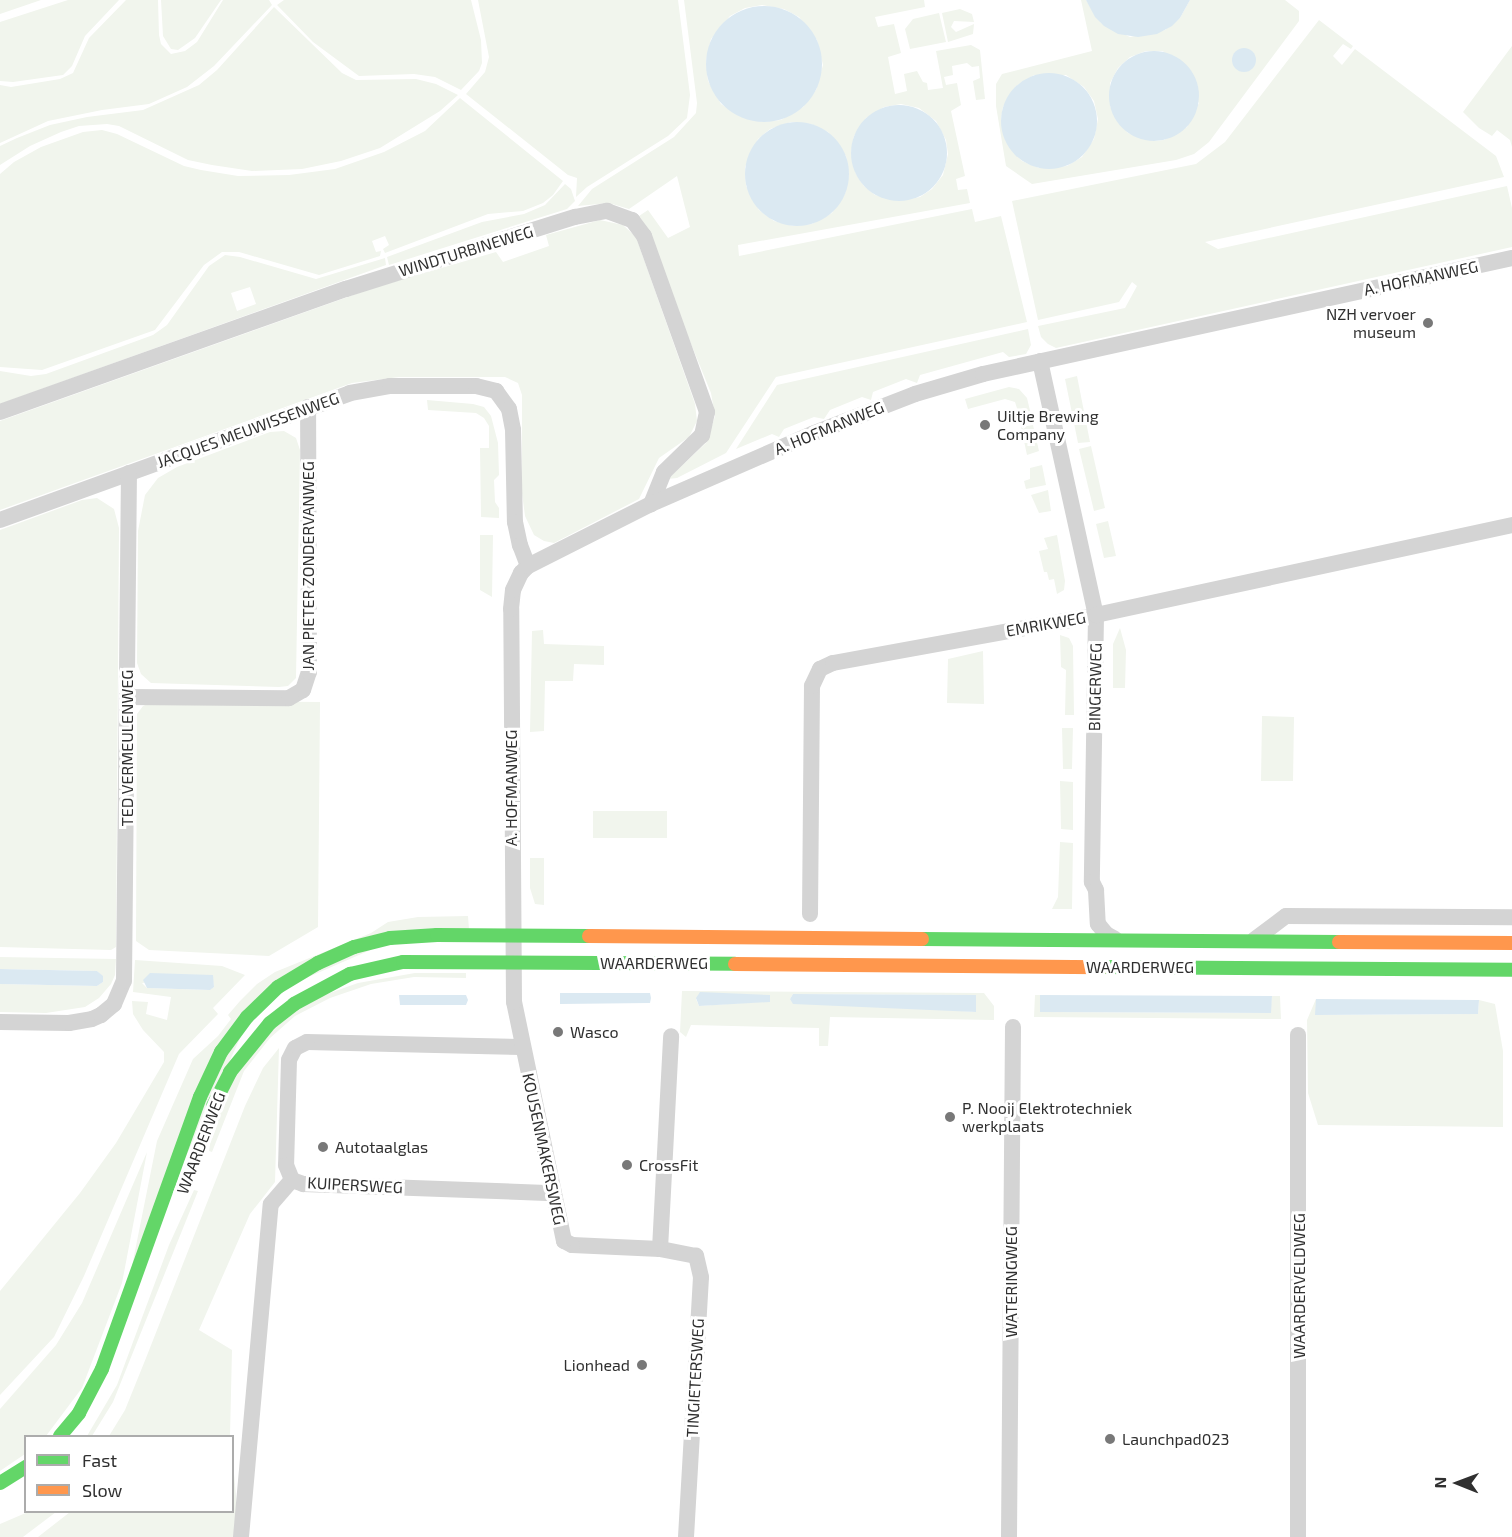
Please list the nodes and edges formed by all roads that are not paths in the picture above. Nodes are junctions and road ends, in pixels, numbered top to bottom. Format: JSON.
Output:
{"nodes":[{"id":1,"x":1512,"y":258,"type":"edge"},
{"id":2,"x":1040,"y":361,"type":"junction"},
{"id":3,"x":308,"y":407,"type":"junction"},
{"id":4,"x":0,"y":412,"type":"edge"},
{"id":5,"x":129,"y":473,"type":"junction"},
{"id":6,"x":651,"y":504,"type":"junction"},
{"id":7,"x":0,"y":520,"type":"edge"},
{"id":8,"x":1512,"y":525,"type":"edge"},
{"id":9,"x":528,"y":566,"type":"junction"},
{"id":10,"x":1096,"y":615,"type":"junction"},
{"id":11,"x":127,"y":697,"type":"junction"},
{"id":12,"x":810,"y":914,"type":"dead end"},
{"id":13,"x":1512,"y":917,"type":"edge"},
{"id":14,"x":513,"y":935,"type":"junction"},
{"id":15,"x":1115,"y":939,"type":"junction"},
{"id":16,"x":1252,"y":941,"type":"junction"},
{"id":17,"x":1512,"y":943,"type":"edge"},
{"id":18,"x":513,"y":962,"type":"junction"},
{"id":19,"x":1512,"y":969,"type":"edge"},
{"id":20,"x":0,"y":1022,"type":"edge"},
{"id":21,"x":1013,"y":1027,"type":"dead end"},
{"id":22,"x":1298,"y":1035,"type":"dead end"},
{"id":23,"x":671,"y":1036,"type":"dead end"},
{"id":24,"x":522,"y":1047,"type":"junction"},
{"id":25,"x":207,"y":1121,"type":"dead end"},
{"id":26,"x":292,"y":1180,"type":"junction"},
{"id":27,"x":554,"y":1193,"type":"junction"},
{"id":28,"x":660,"y":1249,"type":"junction"},
{"id":29,"x":62,"y":1435,"type":"edge"},
{"id":30,"x":24,"y":1468,"type":"edge"},
{"id":31,"x":0,"y":1483,"type":"edge"},
{"id":32,"x":241,"y":1537,"type":"edge"},
{"id":33,"x":686,"y":1537,"type":"edge"},
{"id":34,"x":1009,"y":1537,"type":"edge"},
{"id":35,"x":1298,"y":1537,"type":"edge"}],
"edges":[{"from":1,"to":2,"type":"street","name":"A. HOFMANWEG"},
{"from":2,"to":6,"type":"street","name":"A. HOFMANWEG"},
{"from":2,"to":10,"type":"street","name":"BINGERWEG"},
{"from":3,"to":5,"type":"street","name":"JACQUES MEUWISSENWEG"},
{"from":3,"to":9,"type":"street","name":"JACQUES MEUWISSENWEG"},
{"from":3,"to":11,"type":"street","name":"JAN PIETER ZONDERVANWEG"},
{"from":4,"to":6,"type":"street","name":"WINDTURBINEWEG"},
{"from":5,"to":7,"type":"street","name":"JACQUES MEUWISSENWEG"},
{"from":5,"to":11,"type":"street","name":"TED VERMEULENWEG"},
{"from":6,"to":9,"type":"street","name":"A. HOFMANWEG"},
{"from":8,"to":10,"type":"street","name":"EMRIKWEG"},
{"from":9,"to":14,"type":"street","name":"A. HOFMANWEG"},
{"from":10,"to":12,"type":"street","name":"EMRIKWEG"},
{"from":10,"to":15,"type":"street","name":"BINGERWEG"},
{"from":11,"to":20,"type":"street","name":"TED VERMEULENWEG"},
{"from":13,"to":16,"type":"street"},
{"from":14,"to":15,"type":"main road","name":"WAARDERWEG"},
{"from":14,"to":18,"type":"street","name":"A. HOFMANWEG"},
{"from":14,"to":29,"type":"main road","name":"WAARDERWEG"},
{"from":15,"to":16,"type":"main road","name":"WAARDERWEG"},
{"from":16,"to":17,"type":"main road","name":"WAARDERWEG"},
{"from":18,"to":19,"type":"main road","name":"WAARDERWEG"},
{"from":18,"to":24,"type":"street","name":"KOUSENMAKERSWEG"},
{"from":18,"to":25,"type":"main road","name":"WAARDERWEG"},
{"from":21,"to":34,"type":"street","name":"WATERINGWEG"},
{"from":22,"to":35,"type":"street","name":"WAARDERVELDWEG"},
{"from":23,"to":28,"type":"street"},
{"from":24,"to":26,"type":"street","name":"KUIPERSWEG"},
{"from":24,"to":27,"type":"street","name":"KOUSENMAKERSWEG"},
{"from":26,"to":27,"type":"street","name":"KUIPERSWEG"},
{"from":26,"to":32,"type":"street"},
{"from":27,"to":28,"type":"street","name":"KOUSENMAKERSWEG"},
{"from":28,"to":33,"type":"street","name":"TINGIETERSWEG"},
{"from":30,"to":31,"type":"main road"}]}
